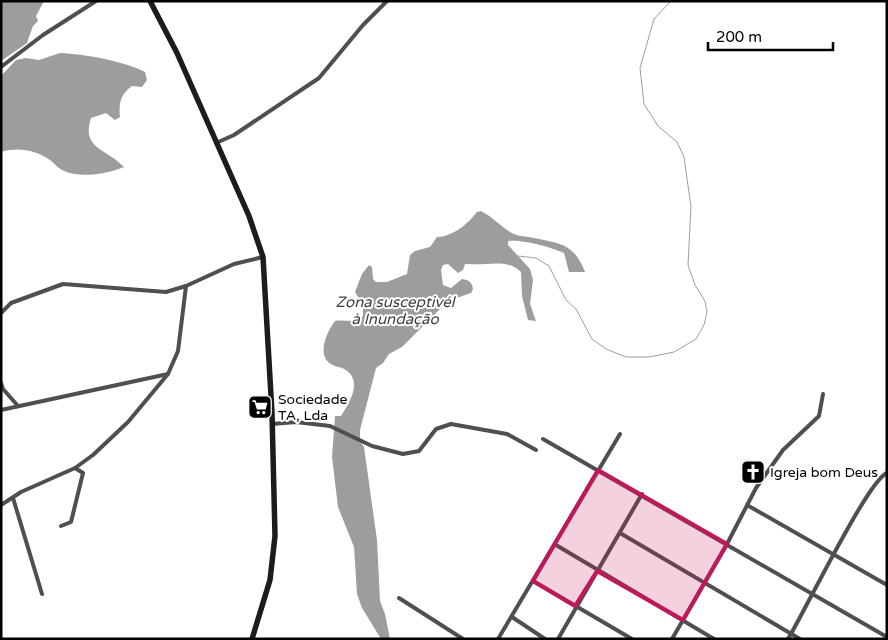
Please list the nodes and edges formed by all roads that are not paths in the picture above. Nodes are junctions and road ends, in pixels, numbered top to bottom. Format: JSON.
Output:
{"nodes":[{"id":1,"x":96,"y":1,"type":"edge"},
{"id":2,"x":150,"y":1,"type":"edge"},
{"id":3,"x":387,"y":1,"type":"edge"},
{"id":4,"x":1,"y":67,"type":"edge"},
{"id":5,"x":216,"y":142,"type":"junction"},
{"id":6,"x":263,"y":257,"type":"junction"},
{"id":7,"x":186,"y":286,"type":"junction"},
{"id":8,"x":1,"y":313,"type":"edge"},
{"id":9,"x":168,"y":374,"type":"junction"},
{"id":10,"x":1,"y":383,"type":"edge"},
{"id":11,"x":823,"y":394,"type":"dead end"},
{"id":12,"x":18,"y":406,"type":"junction"},
{"id":13,"x":1,"y":410,"type":"edge"},
{"id":14,"x":272,"y":424,"type":"junction"},
{"id":15,"x":620,"y":434,"type":"dead end"},
{"id":16,"x":543,"y":439,"type":"dead end"},
{"id":17,"x":536,"y":450,"type":"dead end"},
{"id":18,"x":75,"y":468,"type":"junction"},
{"id":19,"x":598,"y":470,"type":"junction"},
{"id":20,"x":887,"y":472,"type":"edge"},
{"id":21,"x":642,"y":494,"type":"junction"},
{"id":22,"x":13,"y":498,"type":"junction"},
{"id":23,"x":747,"y":504,"type":"junction"},
{"id":24,"x":1,"y":505,"type":"edge"},
{"id":25,"x":61,"y":526,"type":"dead end"},
{"id":26,"x":620,"y":533,"type":"junction"},
{"id":27,"x":556,"y":544,"type":"junction"},
{"id":28,"x":727,"y":544,"type":"junction"},
{"id":29,"x":833,"y":554,"type":"junction"},
{"id":30,"x":597,"y":571,"type":"junction"},
{"id":31,"x":533,"y":581,"type":"junction"},
{"id":32,"x":704,"y":581,"type":"junction"},
{"id":33,"x":887,"y":585,"type":"edge"},
{"id":34,"x":42,"y":594,"type":"dead end"},
{"id":35,"x":812,"y":594,"type":"junction"},
{"id":36,"x":399,"y":598,"type":"dead end"},
{"id":37,"x":575,"y":606,"type":"junction"},
{"id":38,"x":512,"y":617,"type":"junction"},
{"id":39,"x":683,"y":620,"type":"junction"},
{"id":40,"x":791,"y":634,"type":"junction"},
{"id":41,"x":887,"y":637,"type":"edge"},
{"id":42,"x":252,"y":639,"type":"edge"},
{"id":43,"x":462,"y":639,"type":"edge"},
{"id":44,"x":498,"y":639,"type":"edge"},
{"id":45,"x":546,"y":639,"type":"edge"},
{"id":46,"x":558,"y":639,"type":"edge"},
{"id":47,"x":632,"y":639,"type":"edge"},
{"id":48,"x":672,"y":639,"type":"edge"},
{"id":49,"x":714,"y":639,"type":"edge"},
{"id":50,"x":788,"y":639,"type":"edge"},
{"id":51,"x":800,"y":639,"type":"edge"}],
"edges":[{"from":1,"to":4,"type":"street"},
{"from":2,"to":5,"type":"main road"},
{"from":3,"to":5,"type":"street"},
{"from":5,"to":6,"type":"main road"},
{"from":6,"to":7,"type":"street"},
{"from":6,"to":14,"type":"main road"},
{"from":7,"to":8,"type":"street"},
{"from":7,"to":9,"type":"street"},
{"from":9,"to":12,"type":"street"},
{"from":9,"to":18,"type":"street"},
{"from":10,"to":12,"type":"street"},
{"from":11,"to":23,"type":"street"},
{"from":12,"to":13,"type":"street"},
{"from":14,"to":17,"type":"street"},
{"from":14,"to":42,"type":"main road"},
{"from":15,"to":19,"type":"street"},
{"from":16,"to":19,"type":"street"},
{"from":18,"to":22,"type":"street"},
{"from":18,"to":25,"type":"street"},
{"from":19,"to":21,"type":"street"},
{"from":19,"to":27,"type":"street"},
{"from":20,"to":29,"type":"street"},
{"from":21,"to":26,"type":"street"},
{"from":21,"to":28,"type":"street"},
{"from":22,"to":24,"type":"street"},
{"from":22,"to":34,"type":"street"},
{"from":23,"to":28,"type":"street"},
{"from":23,"to":29,"type":"street"},
{"from":26,"to":30,"type":"street"},
{"from":26,"to":32,"type":"street"},
{"from":27,"to":30,"type":"street"},
{"from":27,"to":31,"type":"street"},
{"from":28,"to":32,"type":"street"},
{"from":28,"to":35,"type":"street"},
{"from":29,"to":33,"type":"street"},
{"from":29,"to":35,"type":"street"},
{"from":30,"to":37,"type":"street"},
{"from":30,"to":39,"type":"street"},
{"from":31,"to":37,"type":"street"},
{"from":31,"to":38,"type":"street"},
{"from":32,"to":39,"type":"street"},
{"from":32,"to":40,"type":"street"},
{"from":35,"to":40,"type":"street"},
{"from":35,"to":41,"type":"street"},
{"from":36,"to":43,"type":"street"},
{"from":37,"to":46,"type":"street"},
{"from":37,"to":47,"type":"street"},
{"from":38,"to":44,"type":"street"},
{"from":38,"to":45,"type":"street"},
{"from":39,"to":48,"type":"street"},
{"from":39,"to":49,"type":"street"},
{"from":40,"to":50,"type":"street"},
{"from":40,"to":51,"type":"street"}]}
